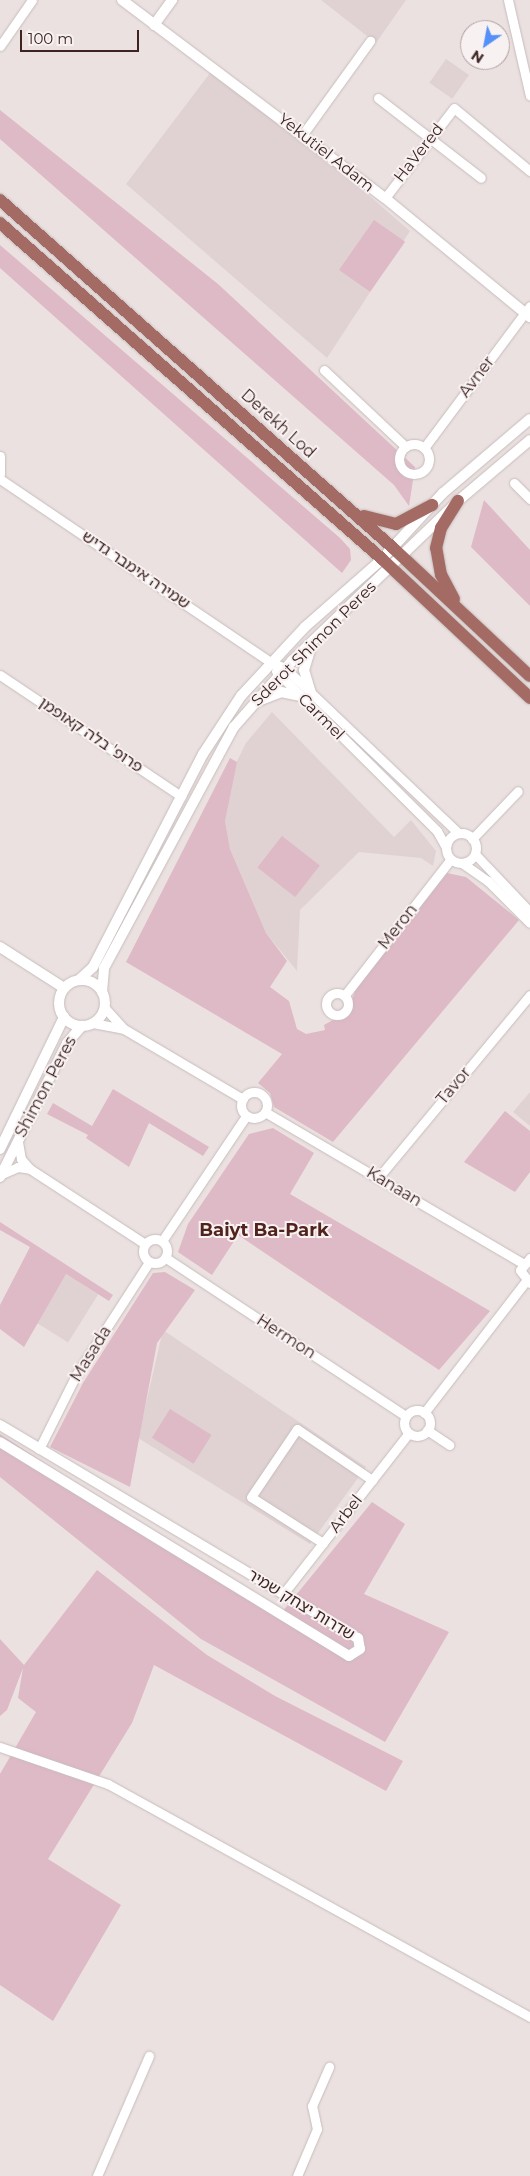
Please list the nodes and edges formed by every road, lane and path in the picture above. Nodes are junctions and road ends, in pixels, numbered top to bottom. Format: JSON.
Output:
{"nodes":[{"id":1,"x":32,"y":0,"type":"edge"},
{"id":2,"x":122,"y":0,"type":"edge"},
{"id":3,"x":172,"y":0,"type":"edge"},
{"id":4,"x":508,"y":0,"type":"edge"},
{"id":5,"x":154,"y":24,"type":"junction"},
{"id":6,"x":370,"y":41,"type":"dead end"},
{"id":7,"x":0,"y":46,"type":"edge"},
{"id":8,"x":530,"y":96,"type":"edge"},
{"id":9,"x":378,"y":98,"type":"dead end"},
{"id":10,"x":303,"y":134,"type":"junction"},
{"id":11,"x":430,"y":138,"type":"junction"},
{"id":12,"x":530,"y":171,"type":"edge"},
{"id":13,"x":481,"y":178,"type":"dead end"},
{"id":14,"x":385,"y":198,"type":"junction"},
{"id":15,"x":0,"y":200,"type":"edge"},
{"id":16,"x":0,"y":223,"type":"edge"},
{"id":17,"x":528,"y":312,"type":"edge"},
{"id":18,"x":324,"y":370,"type":"dead end"},
{"id":19,"x":530,"y":419,"type":"edge"},
{"id":20,"x":530,"y":440,"type":"edge"},
{"id":21,"x":406,"y":447,"type":"junction"},
{"id":22,"x":424,"y":448,"type":"junction"},
{"id":23,"x":0,"y":456,"type":"edge"},
{"id":24,"x":0,"y":474,"type":"edge"},
{"id":25,"x":0,"y":479,"type":"edge"},
{"id":26,"x":514,"y":483,"type":"dead end"},
{"id":27,"x":530,"y":499,"type":"edge"},
{"id":28,"x":458,"y":501,"type":"junction"},
{"id":29,"x":432,"y":505,"type":"junction"},
{"id":30,"x":348,"y":507,"type":"junction"},
{"id":31,"x":393,"y":548,"type":"junction"},
{"id":32,"x":403,"y":558,"type":"junction"},
{"id":33,"x":387,"y":564,"type":"junction"},
{"id":34,"x":464,"y":613,"type":"junction"},
{"id":35,"x":315,"y":638,"type":"junction"},
{"id":36,"x":270,"y":662,"type":"junction"},
{"id":37,"x":282,"y":671,"type":"junction"},
{"id":38,"x":0,"y":675,"type":"edge"},
{"id":39,"x":530,"y":676,"type":"edge"},
{"id":40,"x":311,"y":693,"type":"junction"},
{"id":41,"x":300,"y":696,"type":"junction"},
{"id":42,"x":530,"y":698,"type":"edge"},
{"id":43,"x":251,"y":706,"type":"junction"},
{"id":44,"x":518,"y":791,"type":"dead end"},
{"id":45,"x":181,"y":796,"type":"junction"},
{"id":46,"x":458,"y":834,"type":"junction"},
{"id":47,"x":472,"y":839,"type":"junction"},
{"id":48,"x":446,"y":847,"type":"junction"},
{"id":49,"x":475,"y":854,"type":"junction"},
{"id":50,"x":451,"y":859,"type":"junction"},
{"id":51,"x":462,"y":863,"type":"junction"},
{"id":52,"x":530,"y":912,"type":"edge"},
{"id":53,"x":530,"y":923,"type":"edge"},
{"id":54,"x":0,"y":947,"type":"edge"},
{"id":55,"x":79,"y":980,"type":"junction"},
{"id":56,"x":64,"y":988,"type":"junction"},
{"id":57,"x":102,"y":992,"type":"junction"},
{"id":58,"x":345,"y":995,"type":"dead end"},
{"id":59,"x":530,"y":995,"type":"edge"},
{"id":60,"x":104,"y":1007,"type":"junction"},
{"id":61,"x":64,"y":1017,"type":"junction"},
{"id":62,"x":93,"y":1023,"type":"junction"},
{"id":63,"x":82,"y":1026,"type":"junction"},
{"id":64,"x":128,"y":1031,"type":"junction"},
{"id":65,"x":242,"y":1099,"type":"junction"},
{"id":66,"x":265,"y":1112,"type":"junction"},
{"id":67,"x":246,"y":1116,"type":"junction"},
{"id":68,"x":18,"y":1142,"type":"junction"},
{"id":69,"x":0,"y":1150,"type":"edge"},
{"id":70,"x":30,"y":1169,"type":"junction"},
{"id":71,"x":1,"y":1176,"type":"edge"},
{"id":72,"x":378,"y":1178,"type":"junction"},
{"id":73,"x":162,"y":1241,"type":"junction"},
{"id":74,"x":145,"y":1244,"type":"junction"},
{"id":75,"x":166,"y":1258,"type":"junction"},
{"id":76,"x":530,"y":1258,"type":"edge"},
{"id":77,"x":149,"y":1262,"type":"junction"},
{"id":78,"x":522,"y":1264,"type":"junction"},
{"id":79,"x":528,"y":1282,"type":"edge"},
{"id":80,"x":424,"y":1413,"type":"junction"},
{"id":81,"x":406,"y":1416,"type":"junction"},
{"id":82,"x":0,"y":1426,"type":"edge"},
{"id":83,"x":427,"y":1430,"type":"junction"},
{"id":84,"x":409,"y":1433,"type":"junction"},
{"id":85,"x":0,"y":1442,"type":"edge"},
{"id":86,"x":449,"y":1445,"type":"dead end"},
{"id":87,"x":39,"y":1449,"type":"junction"},
{"id":88,"x":372,"y":1480,"type":"junction"},
{"id":89,"x":322,"y":1544,"type":"junction"},
{"id":90,"x":283,"y":1594,"type":"junction"},
{"id":91,"x":0,"y":1747,"type":"edge"},
{"id":92,"x":530,"y":2018,"type":"edge"},
{"id":93,"x":149,"y":2056,"type":"dead end"},
{"id":94,"x":329,"y":2068,"type":"dead end"},
{"id":95,"x":97,"y":2176,"type":"edge"},
{"id":96,"x":297,"y":2176,"type":"edge"}],
"edges":[{"from":1,"to":7,"type":"street"},
{"from":2,"to":5,"type":"street","name":"Yekutiel Adam"},
{"from":3,"to":5,"type":"street"},
{"from":4,"to":8,"type":"street"},
{"from":5,"to":10,"type":"street","name":"Yekutiel Adam"},
{"from":6,"to":10,"type":"street"},
{"from":9,"to":11,"type":"street"},
{"from":10,"to":14,"type":"street","name":"Yekutiel Adam"},
{"from":11,"to":12,"type":"street","name":"HaVered"},
{"from":11,"to":13,"type":"street"},
{"from":11,"to":14,"type":"street","name":"HaVered"},
{"from":14,"to":17,"type":"street","name":"Yekutiel Adam"},
{"from":15,"to":30,"type":"main road","name":"Derekh Lod"},
{"from":16,"to":33,"type":"main road","name":"Derekh Lod"},
{"from":17,"to":22,"type":"street","name":"Avner"},
{"from":18,"to":21,"type":"street"},
{"from":19,"to":29,"type":"street","name":"Sderot Shimon Peres"},
{"from":20,"to":28,"type":"street","name":"Sderot Shimon Peres"},
{"from":21,"to":22,"type":"street"},
{"from":21,"to":22,"type":"street"},
{"from":23,"to":24,"type":"street"},
{"from":25,"to":36,"type":"street","name":"שמירה אימבר גדיש"},
{"from":26,"to":27,"type":"street"},
{"from":28,"to":32,"type":"street","name":"Sderot Shimon Peres"},
{"from":28,"to":34,"type":"main road"},
{"from":29,"to":30,"type":"main road"},
{"from":29,"to":31,"type":"street","name":"Sderot Shimon Peres"},
{"from":30,"to":31,"type":"main road","name":"Derekh Lod"},
{"from":31,"to":32,"type":"main road","name":"Derekh Lod"},
{"from":31,"to":33,"type":"street","name":"Sderot Shimon Peres"},
{"from":32,"to":33,"type":"street","name":"Sderot Shimon Peres"},
{"from":32,"to":34,"type":"main road","name":"Derekh Lod"},
{"from":33,"to":35,"type":"street","name":"Sderot Shimon Peres"},
{"from":33,"to":36,"type":"street","name":"Sderot Shimon Peres"},
{"from":33,"to":42,"type":"main road","name":"Derekh Lod"},
{"from":34,"to":39,"type":"main road","name":"Derekh Lod"},
{"from":35,"to":37,"type":"street","name":"Sderot Shimon Peres"},
{"from":35,"to":40,"type":"street"},
{"from":36,"to":37,"type":"street","name":"Carmel"},
{"from":36,"to":45,"type":"street","name":"Sderot Shimon Peres"},
{"from":37,"to":40,"type":"street","name":"Carmel"},
{"from":37,"to":41,"type":"street","name":"Carmel"},
{"from":37,"to":43,"type":"street","name":"Sderot Shimon Peres"},
{"from":38,"to":45,"type":"street","name":"פרופ' בלה קאופמן"},
{"from":40,"to":46,"type":"street","name":"Carmel"},
{"from":41,"to":43,"type":"street"},
{"from":41,"to":48,"type":"street","name":"Carmel"},
{"from":43,"to":57,"type":"street","name":"Sderot Shimon Peres"},
{"from":44,"to":47,"type":"street"},
{"from":45,"to":55,"type":"street","name":"Sderot Shimon Peres"},
{"from":46,"to":47,"type":"street"},
{"from":46,"to":48,"type":"street"},
{"from":47,"to":49,"type":"street"},
{"from":48,"to":50,"type":"street"},
{"from":49,"to":51,"type":"street"},
{"from":49,"to":52,"type":"street"},
{"from":50,"to":51,"type":"street"},
{"from":50,"to":58,"type":"street","name":"Meron"},
{"from":51,"to":53,"type":"street"},
{"from":54,"to":56,"type":"street"},
{"from":55,"to":56,"type":"street"},
{"from":55,"to":57,"type":"street"},
{"from":56,"to":61,"type":"street"},
{"from":57,"to":60,"type":"street"},
{"from":59,"to":72,"type":"street","name":"Tavor"},
{"from":60,"to":62,"type":"street"},
{"from":60,"to":64,"type":"street"},
{"from":61,"to":63,"type":"street"},
{"from":61,"to":69,"type":"street","name":"Shimon Peres"},
{"from":62,"to":63,"type":"street"},
{"from":62,"to":64,"type":"street"},
{"from":63,"to":68,"type":"street","name":"Shimon Peres"},
{"from":64,"to":65,"type":"street"},
{"from":65,"to":66,"type":"street"},
{"from":65,"to":67,"type":"street"},
{"from":66,"to":67,"type":"street"},
{"from":66,"to":72,"type":"street","name":"Kanaan"},
{"from":67,"to":73,"type":"street"},
{"from":68,"to":70,"type":"street"},
{"from":68,"to":71,"type":"street","name":"Shimon Peres"},
{"from":70,"to":71,"type":"street"},
{"from":70,"to":74,"type":"street"},
{"from":72,"to":78,"type":"street","name":"Kanaan"},
{"from":73,"to":74,"type":"street"},
{"from":73,"to":75,"type":"street"},
{"from":74,"to":77,"type":"street"},
{"from":75,"to":77,"type":"street"},
{"from":75,"to":81,"type":"street","name":"Hermon"},
{"from":76,"to":78,"type":"street"},
{"from":77,"to":87,"type":"street","name":"Masada"},
{"from":78,"to":79,"type":"street"},
{"from":79,"to":80,"type":"street"},
{"from":80,"to":81,"type":"street"},
{"from":80,"to":83,"type":"street"},
{"from":81,"to":84,"type":"street"},
{"from":82,"to":87,"type":"street","name":"שדרות יצחק שמיר"},
{"from":83,"to":84,"type":"street"},
{"from":83,"to":86,"type":"street"},
{"from":84,"to":88,"type":"street","name":"Arbel"},
{"from":85,"to":90,"type":"street","name":"שדרות יצחק שמיר"},
{"from":87,"to":90,"type":"street","name":"שדרות יצחק שמיר"},
{"from":88,"to":89,"type":"street","name":"Arbel"},
{"from":88,"to":89,"type":"street"},
{"from":89,"to":90,"type":"street","name":"Arbel"},
{"from":91,"to":92,"type":"street"},
{"from":93,"to":95,"type":"street"},
{"from":94,"to":96,"type":"street"}]}
